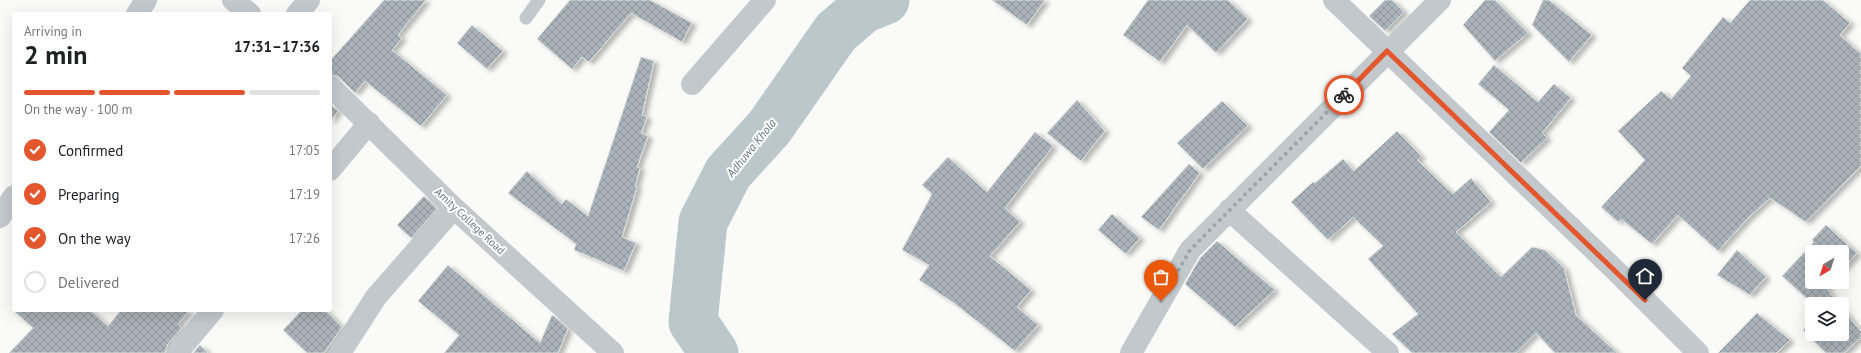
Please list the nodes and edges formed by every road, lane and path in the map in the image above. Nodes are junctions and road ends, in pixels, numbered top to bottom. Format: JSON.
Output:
{"nodes":[{"id":1,"x":146,"y":0,"type":"edge"},
{"id":2,"x":232,"y":0,"type":"edge"},
{"id":3,"x":309,"y":0,"type":"edge"},
{"id":4,"x":539,"y":0,"type":"edge"},
{"id":5,"x":765,"y":0,"type":"edge"},
{"id":6,"x":1334,"y":0,"type":"edge"},
{"id":7,"x":1440,"y":0,"type":"edge"},
{"id":8,"x":138,"y":12,"type":"edge"},
{"id":9,"x":247,"y":12,"type":"edge"},
{"id":10,"x":299,"y":12,"type":"edge"},
{"id":11,"x":526,"y":18,"type":"dead end"},
{"id":12,"x":1387,"y":51,"type":"junction"},
{"id":13,"x":692,"y":84,"type":"dead end"},
{"id":14,"x":332,"y":88,"type":"edge"},
{"id":15,"x":369,"y":123,"type":"junction"},
{"id":16,"x":332,"y":168,"type":"edge"},
{"id":17,"x":12,"y":199,"type":"edge"},
{"id":18,"x":454,"y":208,"type":"junction"},
{"id":19,"x":1229,"y":210,"type":"junction"},
{"id":20,"x":0,"y":217,"type":"edge"},
{"id":21,"x":211,"y":312,"type":"edge"},
{"id":22,"x":602,"y":348,"type":"edge"},
{"id":23,"x":177,"y":353,"type":"edge"},
{"id":24,"x":340,"y":353,"type":"edge"},
{"id":25,"x":1131,"y":353,"type":"edge"},
{"id":26,"x":1388,"y":353,"type":"edge"},
{"id":27,"x":1698,"y":353,"type":"edge"}],
"edges":[{"from":1,"to":8,"type":"street"},
{"from":2,"to":9,"type":"street"},
{"from":3,"to":10,"type":"street"},
{"from":4,"to":11,"type":"lane"},
{"from":5,"to":13,"type":"street"},
{"from":6,"to":12,"type":"street"},
{"from":7,"to":12,"type":"street"},
{"from":12,"to":19,"type":"street"},
{"from":12,"to":27,"type":"street"},
{"from":14,"to":15,"type":"street","name":"Amity College Road"},
{"from":15,"to":16,"type":"street"},
{"from":15,"to":18,"type":"street","name":"Amity College Road"},
{"from":17,"to":20,"type":"street"},
{"from":18,"to":22,"type":"street","name":"Amity College Road"},
{"from":18,"to":24,"type":"street"},
{"from":19,"to":25,"type":"street"},
{"from":19,"to":26,"type":"street"},
{"from":21,"to":23,"type":"street"}]}
